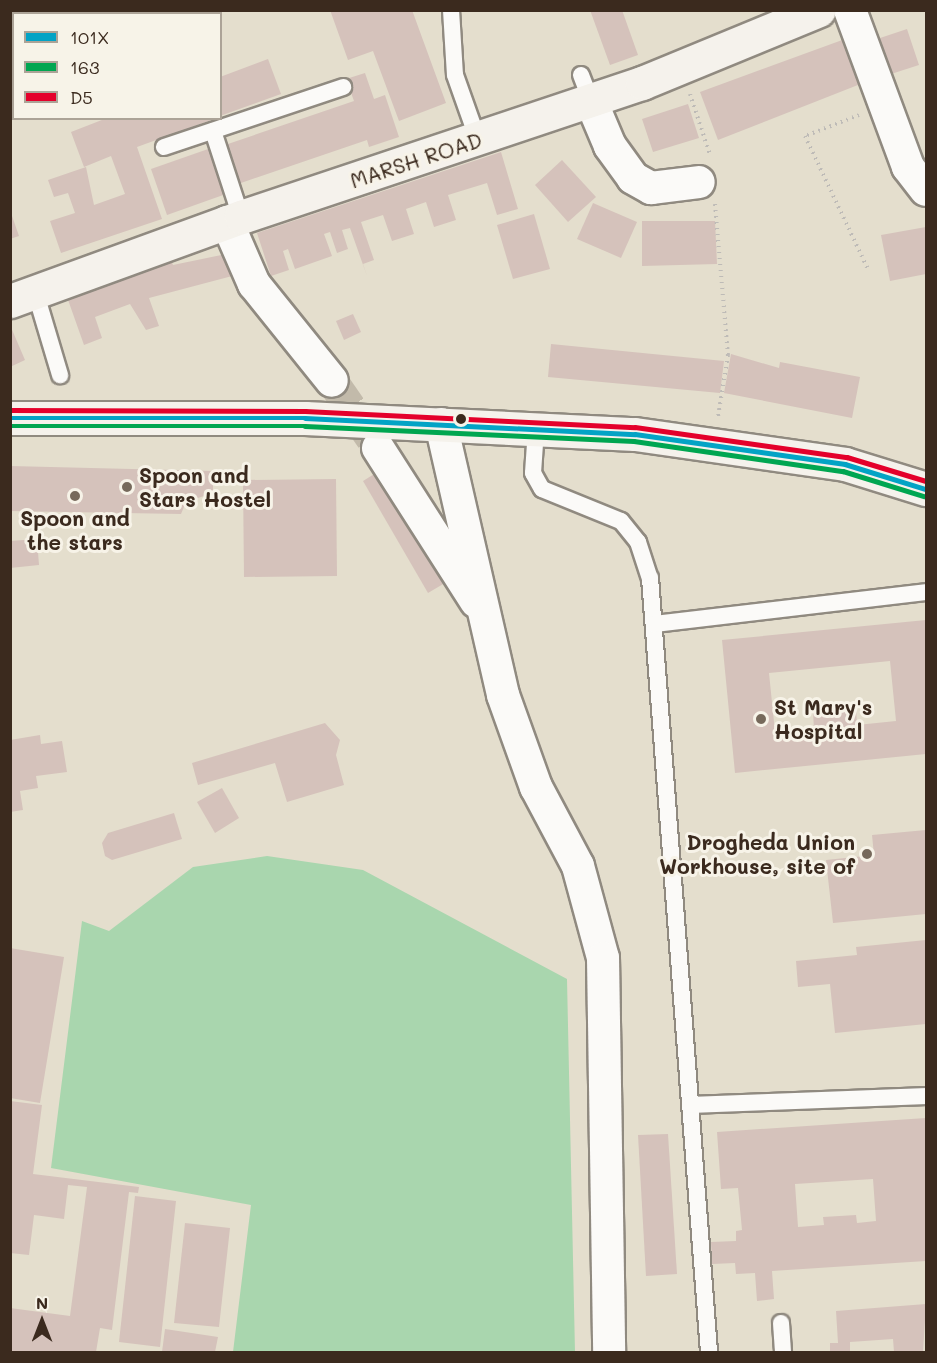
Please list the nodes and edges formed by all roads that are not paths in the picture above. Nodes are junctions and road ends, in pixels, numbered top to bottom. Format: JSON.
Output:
{"nodes":[{"id":1,"x":451,"y":10,"type":"edge"},
{"id":2,"x":819,"y":10,"type":"edge"},
{"id":3,"x":850,"y":10,"type":"edge"},
{"id":4,"x":344,"y":87,"type":"dead end"},
{"id":5,"x":586,"y":88,"type":"junction"},
{"id":6,"x":213,"y":131,"type":"junction"},
{"id":7,"x":478,"y":140,"type":"junction"},
{"id":8,"x":164,"y":147,"type":"dead end"},
{"id":9,"x":708,"y":181,"type":"road end"},
{"id":10,"x":927,"y":190,"type":"edge"},
{"id":11,"x":234,"y":219,"type":"junction"},
{"id":12,"x":23,"y":296,"type":"edge"},
{"id":13,"x":60,"y":375,"type":"dead end"},
{"id":14,"x":332,"y":381,"type":"tunnel mouth"},
{"id":15,"x":10,"y":418,"type":"edge"},
{"id":16,"x":441,"y":424,"type":"junction"},
{"id":17,"x":536,"y":429,"type":"junction"},
{"id":18,"x":378,"y":448,"type":"tunnel mouth"},
{"id":19,"x":927,"y":489,"type":"edge"},
{"id":20,"x":927,"y":592,"type":"edge"},
{"id":21,"x":486,"y":618,"type":"junction"},
{"id":22,"x":654,"y":624,"type":"junction"},
{"id":23,"x":927,"y":1096,"type":"edge"},
{"id":24,"x":692,"y":1105,"type":"junction"},
{"id":25,"x":781,"y":1323,"type":"dead end"},
{"id":26,"x":609,"y":1353,"type":"edge"},
{"id":27,"x":710,"y":1353,"type":"edge"},
{"id":28,"x":783,"y":1353,"type":"edge"}],
"edges":[{"from":1,"to":7,"type":"lane"},
{"from":2,"to":5,"type":"main road","name":"MARSH ROAD"},
{"from":3,"to":10,"type":"street"},
{"from":4,"to":6,"type":"lane"},
{"from":5,"to":7,"type":"main road","name":"MARSH ROAD"},
{"from":5,"to":9,"type":"street"},
{"from":6,"to":8,"type":"lane"},
{"from":6,"to":11,"type":"lane"},
{"from":7,"to":11,"type":"main road","name":"MARSH ROAD"},
{"from":11,"to":12,"type":"main road","name":"MARSH ROAD"},
{"from":11,"to":14,"type":"street"},
{"from":12,"to":13,"type":"lane"},
{"from":15,"to":16,"type":"main road"},
{"from":16,"to":17,"type":"main road"},
{"from":16,"to":21,"type":"street"},
{"from":17,"to":19,"type":"main road"},
{"from":17,"to":22,"type":"lane"},
{"from":18,"to":21,"type":"street"},
{"from":20,"to":22,"type":"lane"},
{"from":21,"to":26,"type":"street"},
{"from":22,"to":24,"type":"lane"},
{"from":23,"to":24,"type":"lane"},
{"from":24,"to":27,"type":"lane"},
{"from":25,"to":28,"type":"lane"}]}
